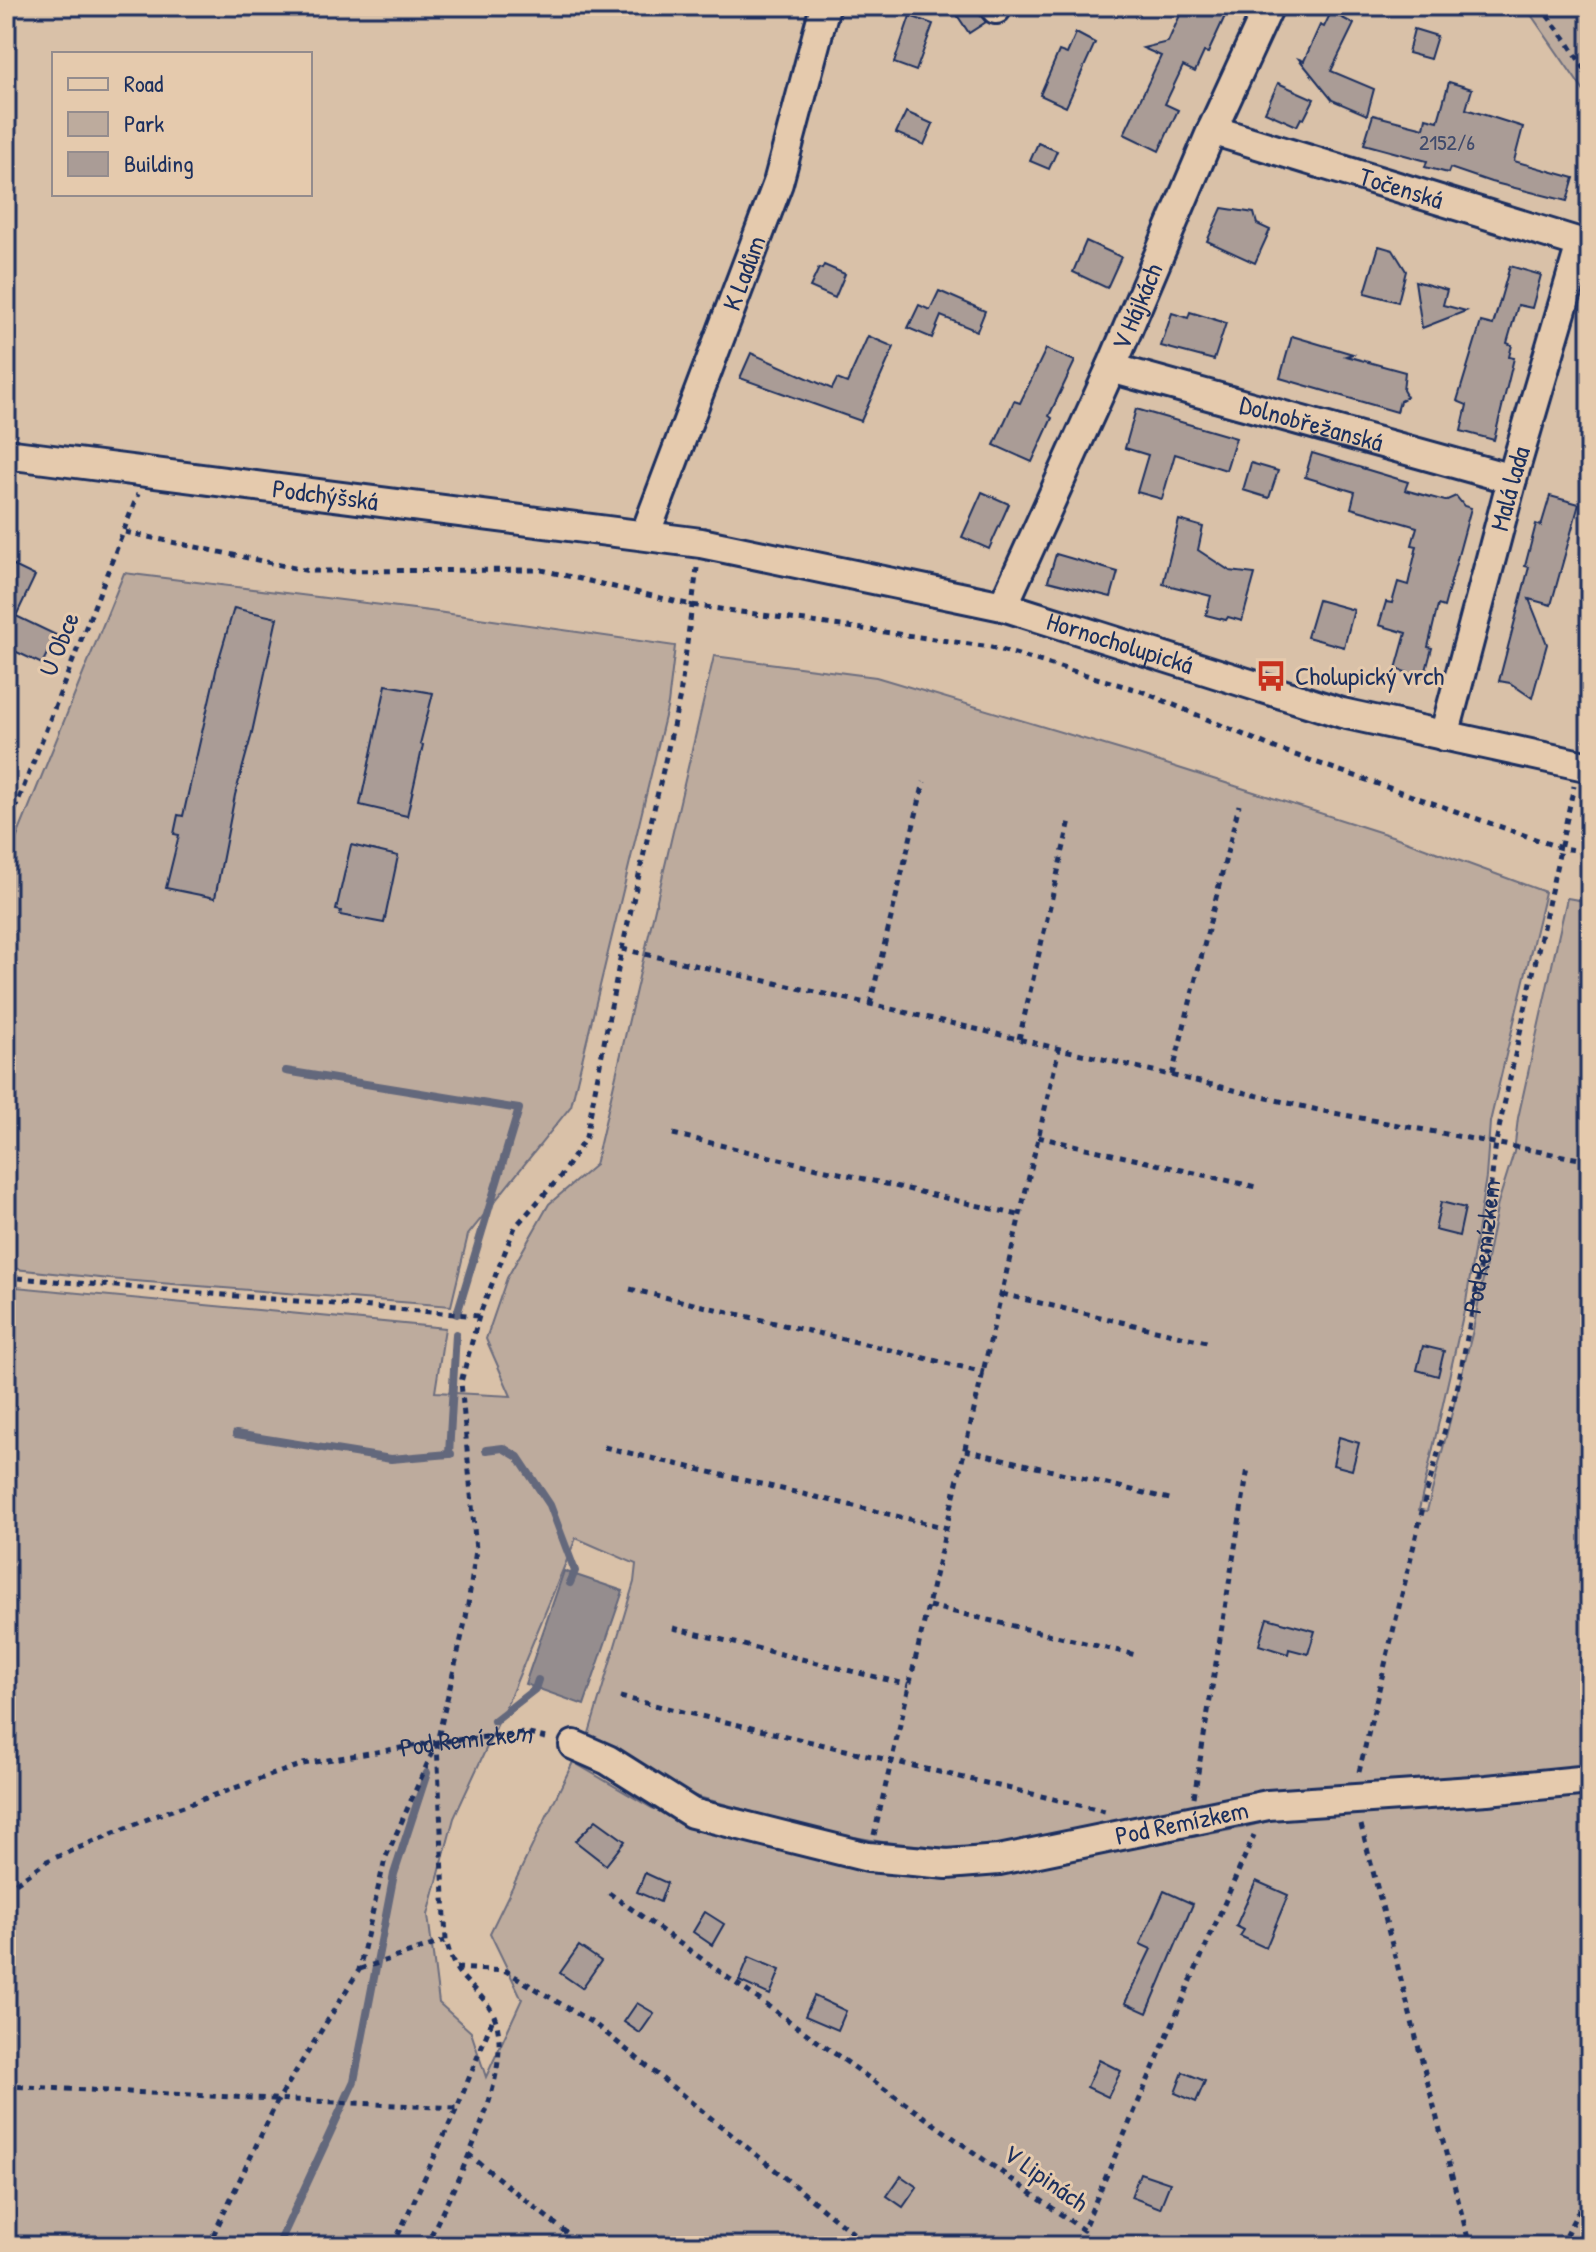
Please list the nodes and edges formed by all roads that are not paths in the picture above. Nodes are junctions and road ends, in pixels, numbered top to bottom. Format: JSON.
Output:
{"nodes":[{"id":1,"x":825,"y":6,"type":"edge"},
{"id":2,"x":1269,"y":6,"type":"edge"},
{"id":3,"x":1212,"y":130,"type":"junction"},
{"id":4,"x":1586,"y":245,"type":"edge"},
{"id":5,"x":1111,"y":368,"type":"junction"},
{"id":6,"x":6,"y":454,"type":"edge"},
{"id":7,"x":1512,"y":479,"type":"junction"},
{"id":8,"x":645,"y":535,"type":"junction"},
{"id":9,"x":1003,"y":606,"type":"junction"},
{"id":10,"x":1444,"y":736,"type":"junction"},
{"id":11,"x":1584,"y":766,"type":"edge"},
{"id":12,"x":574,"y":1745,"type":"road end"},
{"id":13,"x":1590,"y":1780,"type":"edge"}],
"edges":[{"from":1,"to":8,"type":"street","name":"K Ladům"},
{"from":2,"to":3,"type":"street","name":"V Hájkách"},
{"from":3,"to":4,"type":"street","name":"Točenská"},
{"from":3,"to":5,"type":"street","name":"V Hájkách"},
{"from":4,"to":7,"type":"street","name":"Malá lada"},
{"from":5,"to":7,"type":"street","name":"Dolnobřežanská"},
{"from":5,"to":9,"type":"street","name":"V Hájkách"},
{"from":6,"to":8,"type":"street","name":"Podchýšská"},
{"from":7,"to":10,"type":"street","name":"Malá lada"},
{"from":8,"to":9,"type":"street","name":"Hornocholupická"},
{"from":9,"to":10,"type":"street","name":"Hornocholupická"},
{"from":10,"to":11,"type":"street","name":"Hornocholupická"},
{"from":12,"to":13,"type":"street","name":"Pod Remízkem"}]}
